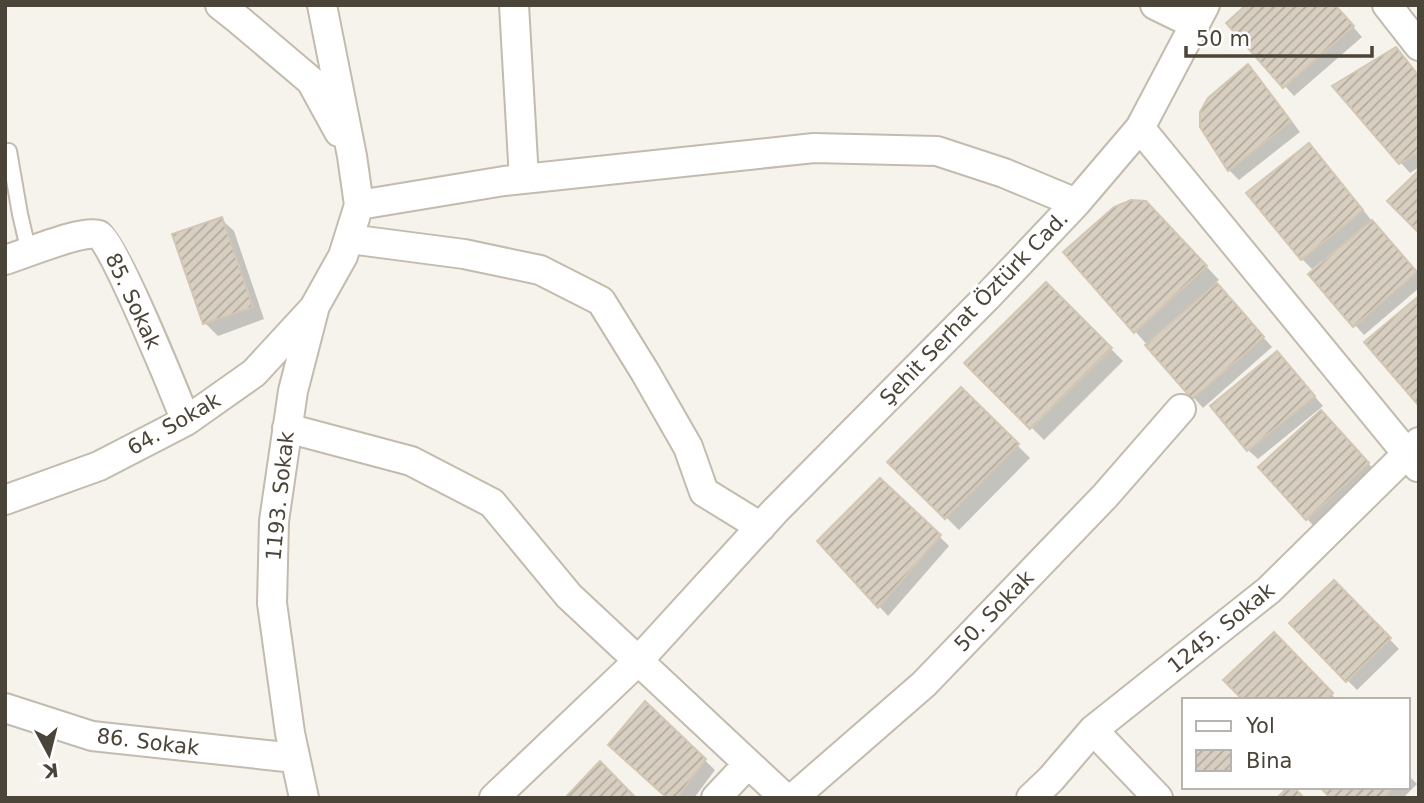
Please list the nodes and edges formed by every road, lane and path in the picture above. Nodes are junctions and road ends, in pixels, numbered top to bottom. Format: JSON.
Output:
{"nodes":[{"id":1,"x":220,"y":5,"type":"edge"},
{"id":2,"x":322,"y":5,"type":"edge"},
{"id":3,"x":514,"y":5,"type":"edge"},
{"id":4,"x":1155,"y":5,"type":"edge"},
{"id":5,"x":1387,"y":5,"type":"edge"},
{"id":6,"x":1199,"y":15,"type":"edge"},
{"id":7,"x":1419,"y":46,"type":"edge"},
{"id":8,"x":1140,"y":128,"type":"junction"},
{"id":9,"x":9,"y":151,"type":"dead end"},
{"id":10,"x":352,"y":156,"type":"junction"},
{"id":11,"x":524,"y":179,"type":"junction"},
{"id":12,"x":1076,"y":203,"type":"junction"},
{"id":13,"x":359,"y":205,"type":"junction"},
{"id":14,"x":349,"y":239,"type":"junction"},
{"id":15,"x":17,"y":257,"type":"edge"},
{"id":16,"x":315,"y":306,"type":"junction"},
{"id":17,"x":1181,"y":409,"type":"dead end"},
{"id":18,"x":186,"y":421,"type":"junction"},
{"id":19,"x":287,"y":428,"type":"junction"},
{"id":20,"x":1415,"y":455,"type":"edge"},
{"id":21,"x":5,"y":500,"type":"edge"},
{"id":22,"x":761,"y":527,"type":"junction"},
{"id":23,"x":639,"y":661,"type":"junction"},
{"id":24,"x":5,"y":708,"type":"edge"},
{"id":25,"x":1093,"y":730,"type":"junction"},
{"id":26,"x":295,"y":758,"type":"junction"},
{"id":27,"x":748,"y":764,"type":"junction"},
{"id":28,"x":304,"y":798,"type":"edge"},
{"id":29,"x":494,"y":798,"type":"edge"},
{"id":30,"x":716,"y":798,"type":"edge"},
{"id":31,"x":785,"y":798,"type":"edge"},
{"id":32,"x":793,"y":798,"type":"edge"},
{"id":33,"x":1031,"y":798,"type":"edge"},
{"id":34,"x":1158,"y":798,"type":"edge"}],
"edges":[{"from":1,"to":10,"type":"street"},
{"from":2,"to":10,"type":"street"},
{"from":3,"to":11,"type":"street"},
{"from":4,"to":6,"type":"street"},
{"from":5,"to":7,"type":"street"},
{"from":6,"to":8,"type":"street","name":"Şehit Serhat Öztürk Cad."},
{"from":8,"to":12,"type":"street","name":"Şehit Serhat Öztürk Cad."},
{"from":8,"to":20,"type":"street"},
{"from":9,"to":15,"type":"lane"},
{"from":10,"to":13,"type":"street"},
{"from":11,"to":12,"type":"street"},
{"from":11,"to":13,"type":"street"},
{"from":12,"to":22,"type":"street","name":"Şehit Serhat Öztürk Cad."},
{"from":13,"to":14,"type":"street","name":"1193. Sokak"},
{"from":14,"to":16,"type":"street","name":"1193. Sokak"},
{"from":14,"to":22,"type":"street"},
{"from":15,"to":18,"type":"street","name":"85. Sokak"},
{"from":16,"to":18,"type":"street","name":"64. Sokak"},
{"from":16,"to":19,"type":"street","name":"1193. Sokak"},
{"from":17,"to":32,"type":"street","name":"50. Sokak"},
{"from":18,"to":21,"type":"street","name":"64. Sokak"},
{"from":19,"to":23,"type":"street"},
{"from":19,"to":26,"type":"street","name":"1193. Sokak"},
{"from":20,"to":25,"type":"street","name":"1245. Sokak"},
{"from":22,"to":23,"type":"street","name":"Şehit Serhat Öztürk Cad."},
{"from":23,"to":27,"type":"street"},
{"from":23,"to":29,"type":"street","name":"Şehit Serhat Öztürk Cad."},
{"from":24,"to":26,"type":"street","name":"86. Sokak"},
{"from":25,"to":33,"type":"street","name":"1245. Sokak"},
{"from":25,"to":34,"type":"street"},
{"from":26,"to":28,"type":"street","name":"1193. Sokak"},
{"from":27,"to":30,"type":"street"},
{"from":27,"to":31,"type":"street"}]}
